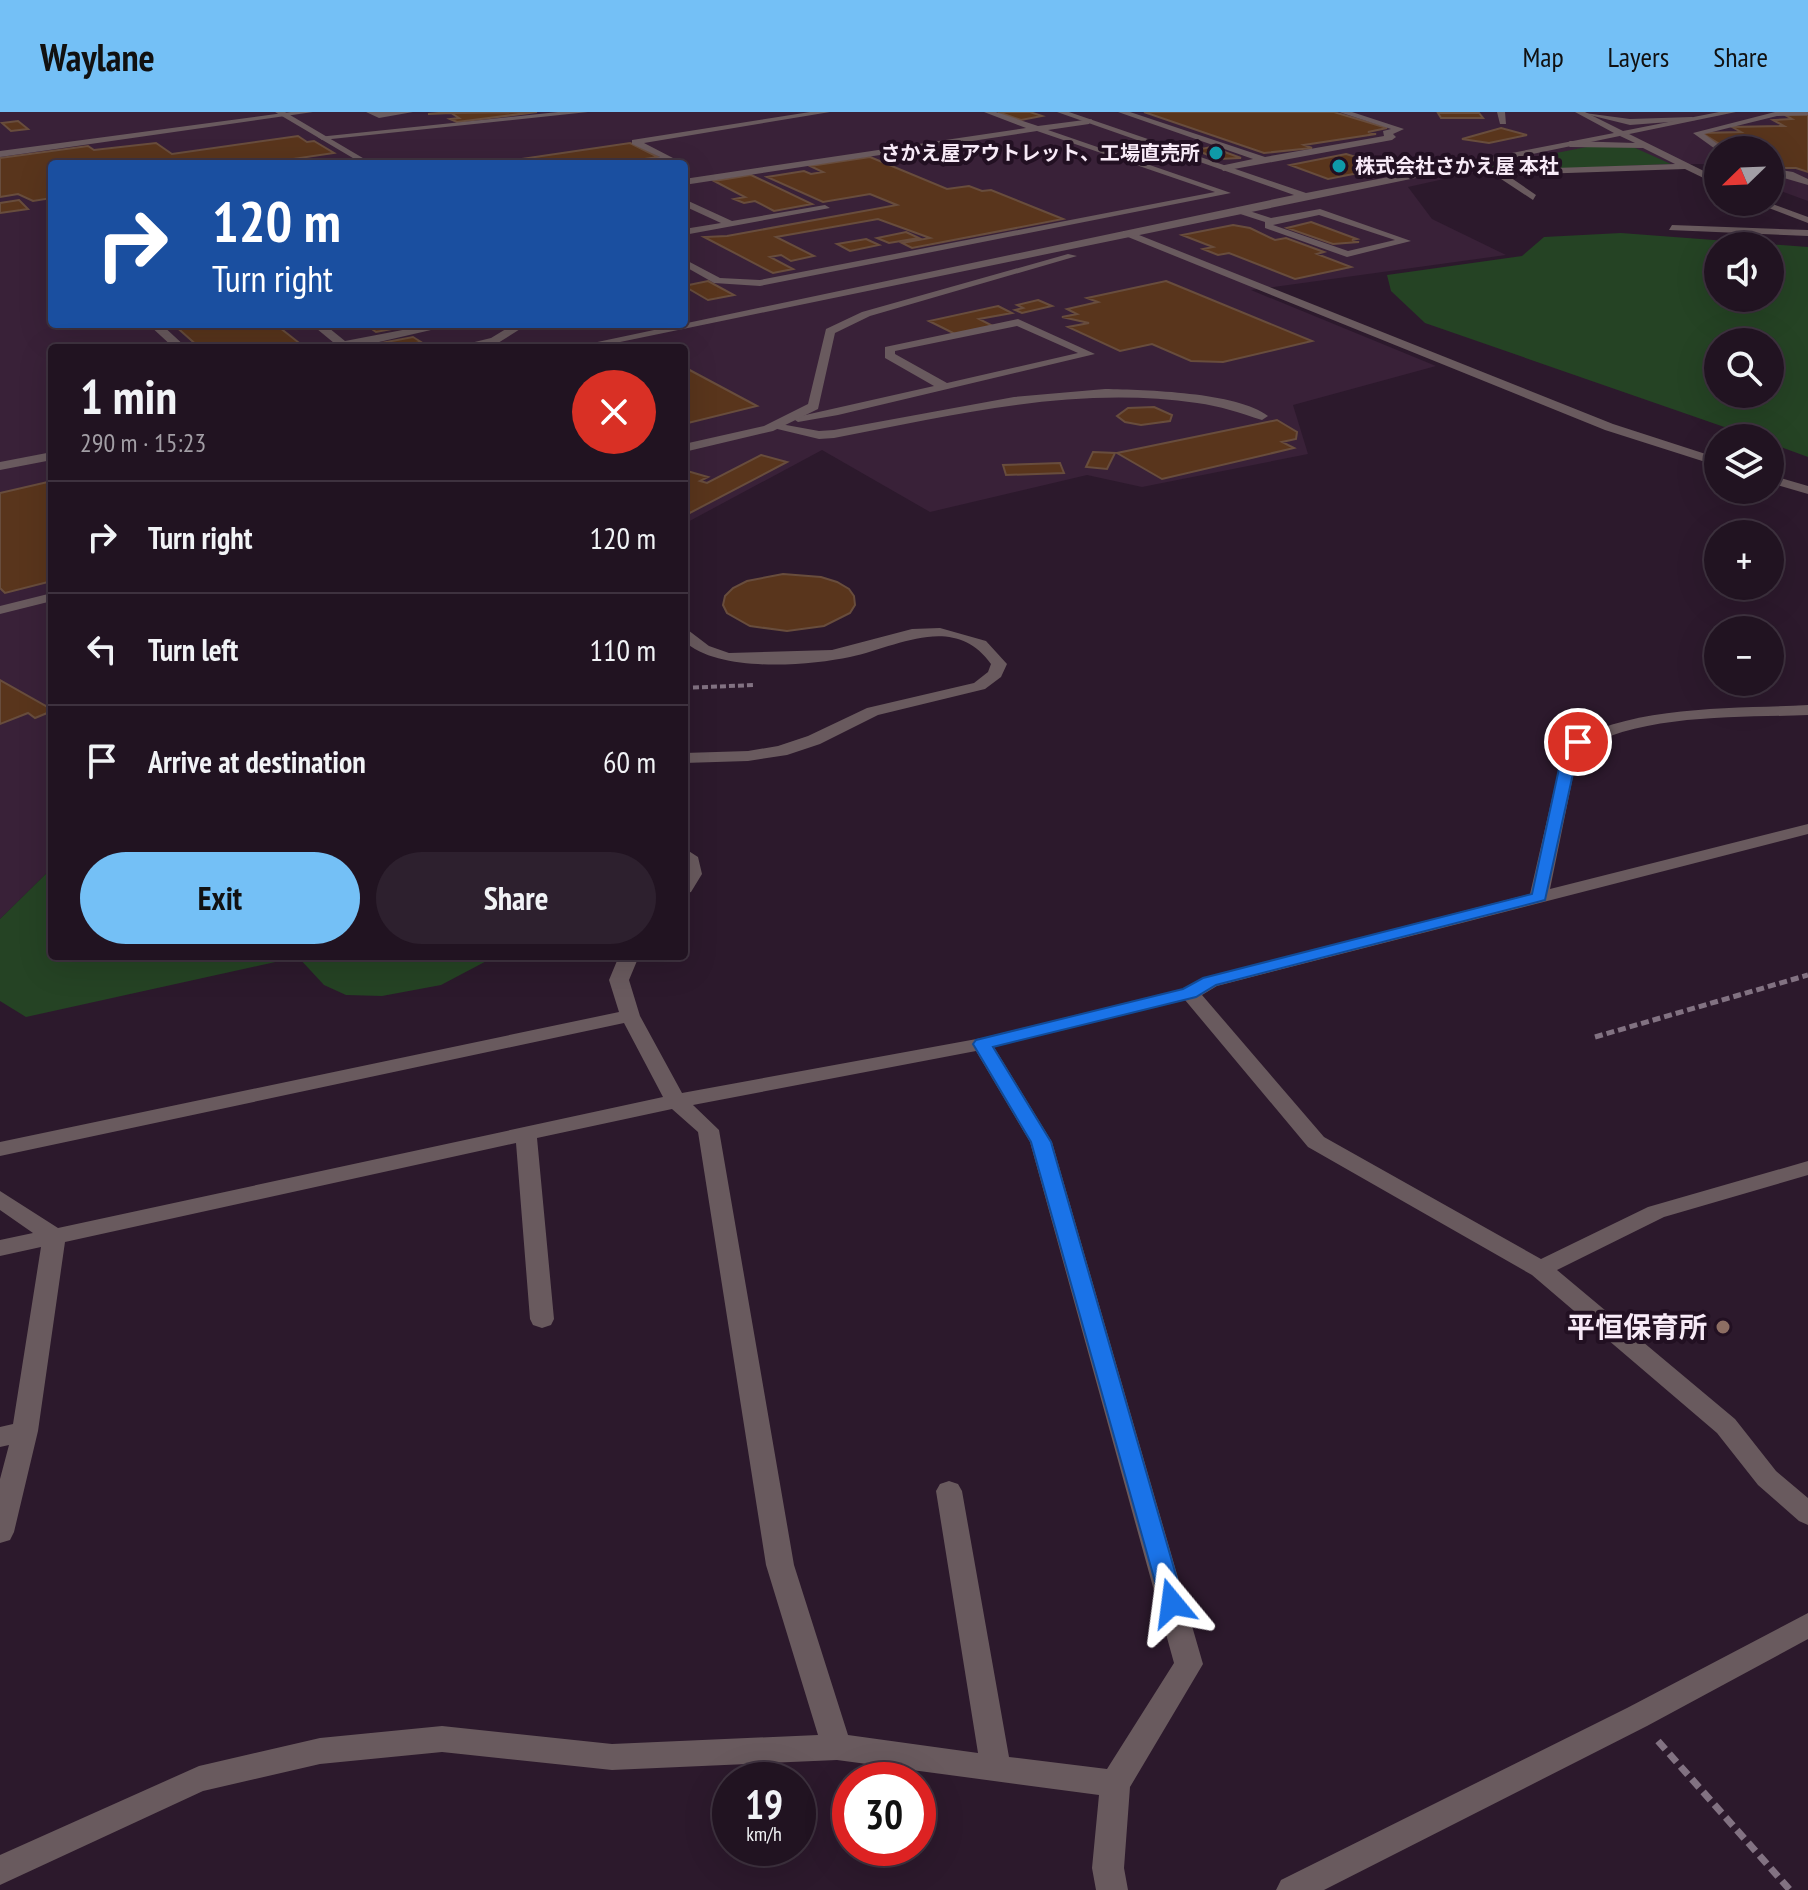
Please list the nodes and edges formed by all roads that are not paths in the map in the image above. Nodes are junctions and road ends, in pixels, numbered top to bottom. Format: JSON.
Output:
{"nodes":[{"id":1,"x":309,"y":112,"type":"edge"},
{"id":2,"x":370,"y":112,"type":"edge"},
{"id":3,"x":409,"y":112,"type":"edge"},
{"id":4,"x":584,"y":112,"type":"edge"},
{"id":5,"x":826,"y":112,"type":"edge"},
{"id":6,"x":988,"y":112,"type":"edge"},
{"id":7,"x":1061,"y":112,"type":"edge"},
{"id":8,"x":1122,"y":112,"type":"edge"},
{"id":9,"x":1343,"y":112,"type":"edge"},
{"id":10,"x":1580,"y":112,"type":"edge"},
{"id":11,"x":1732,"y":112,"type":"edge"},
{"id":12,"x":1808,"y":113,"type":"edge"},
{"id":13,"x":282,"y":114,"type":"edge"},
{"id":14,"x":1692,"y":120,"type":"junction"},
{"id":15,"x":1089,"y":121,"type":"junction"},
{"id":16,"x":1040,"y":129,"type":"junction"},
{"id":17,"x":1623,"y":134,"type":"junction"},
{"id":18,"x":322,"y":137,"type":"junction"},
{"id":19,"x":1704,"y":138,"type":"edge"},
{"id":20,"x":1570,"y":144,"type":"junction"},
{"id":21,"x":1656,"y":150,"type":"junction"},
{"id":22,"x":0,"y":154,"type":"edge"},
{"id":23,"x":362,"y":160,"type":"edge"},
{"id":24,"x":658,"y":160,"type":"edge"},
{"id":25,"x":1264,"y":160,"type":"junction"},
{"id":26,"x":1686,"y":166,"type":"junction"},
{"id":27,"x":1223,"y":168,"type":"junction"},
{"id":28,"x":1784,"y":173,"type":"edge"},
{"id":29,"x":1704,"y":175,"type":"edge"},
{"id":30,"x":688,"y":181,"type":"edge"},
{"id":31,"x":1808,"y":182,"type":"edge"},
{"id":32,"x":1305,"y":196,"type":"junction"},
{"id":33,"x":1533,"y":197,"type":"dead end"},
{"id":34,"x":688,"y":204,"type":"edge"},
{"id":35,"x":825,"y":208,"type":"dead end"},
{"id":36,"x":1237,"y":210,"type":"junction"},
{"id":37,"x":1784,"y":211,"type":"edge"},
{"id":38,"x":1808,"y":220,"type":"edge"},
{"id":39,"x":1270,"y":221,"type":"junction"},
{"id":40,"x":731,"y":224,"type":"junction"},
{"id":41,"x":1672,"y":228,"type":"dead end"},
{"id":42,"x":688,"y":231,"type":"edge"},
{"id":43,"x":1126,"y":233,"type":"junction"},
{"id":44,"x":1808,"y":233,"type":"edge"},
{"id":45,"x":1102,"y":237,"type":"junction"},
{"id":46,"x":688,"y":264,"type":"edge"},
{"id":47,"x":688,"y":325,"type":"edge"},
{"id":48,"x":158,"y":328,"type":"edge"},
{"id":49,"x":322,"y":328,"type":"edge"},
{"id":50,"x":432,"y":328,"type":"edge"},
{"id":51,"x":515,"y":328,"type":"edge"},
{"id":52,"x":653,"y":328,"type":"edge"},
{"id":53,"x":672,"y":328,"type":"edge"},
{"id":54,"x":658,"y":331,"type":"junction"},
{"id":55,"x":176,"y":344,"type":"edge"},
{"id":56,"x":342,"y":344,"type":"edge"},
{"id":57,"x":355,"y":344,"type":"edge"},
{"id":58,"x":478,"y":344,"type":"edge"},
{"id":59,"x":595,"y":344,"type":"edge"},
{"id":60,"x":946,"y":387,"type":"junction"},
{"id":61,"x":1262,"y":416,"type":"dead end"},
{"id":62,"x":798,"y":418,"type":"junction"},
{"id":63,"x":775,"y":427,"type":"junction"},
{"id":64,"x":688,"y":447,"type":"edge"},
{"id":65,"x":48,"y":457,"type":"edge"},
{"id":66,"x":1704,"y":458,"type":"edge"},
{"id":67,"x":0,"y":466,"type":"edge"},
{"id":68,"x":1784,"y":483,"type":"edge"},
{"id":69,"x":1808,"y":490,"type":"edge"},
{"id":70,"x":48,"y":598,"type":"edge"},
{"id":71,"x":0,"y":610,"type":"edge"},
{"id":72,"x":688,"y":637,"type":"edge"},
{"id":73,"x":1808,"y":710,"type":"edge"},
{"id":74,"x":688,"y":758,"type":"edge"},
{"id":75,"x":1808,"y":829,"type":"edge"},
{"id":76,"x":688,"y":856,"type":"edge"},
{"id":77,"x":688,"y":882,"type":"edge"},
{"id":78,"x":1539,"y":897,"type":"junction"},
{"id":79,"x":627,"y":960,"type":"edge"},
{"id":80,"x":1190,"y":993,"type":"junction"},
{"id":81,"x":630,"y":1016,"type":"junction"},
{"id":82,"x":982,"y":1044,"type":"junction"},
{"id":83,"x":676,"y":1101,"type":"junction"},
{"id":84,"x":526,"y":1133,"type":"junction"},
{"id":85,"x":0,"y":1149,"type":"edge"},
{"id":86,"x":1808,"y":1168,"type":"edge"},
{"id":87,"x":0,"y":1199,"type":"edge"},
{"id":88,"x":54,"y":1236,"type":"junction"},
{"id":89,"x":0,"y":1248,"type":"edge"},
{"id":90,"x":1540,"y":1269,"type":"junction"},
{"id":91,"x":542,"y":1319,"type":"dead end"},
{"id":92,"x":13,"y":1434,"type":"edge"},
{"id":93,"x":949,"y":1491,"type":"dead end"},
{"id":94,"x":1808,"y":1514,"type":"edge"},
{"id":95,"x":0,"y":1532,"type":"edge"},
{"id":96,"x":1808,"y":1625,"type":"edge"},
{"id":97,"x":837,"y":1747,"type":"junction"},
{"id":98,"x":996,"y":1768,"type":"junction"},
{"id":99,"x":1115,"y":1784,"type":"junction"},
{"id":100,"x":0,"y":1870,"type":"edge"},
{"id":101,"x":1112,"y":1890,"type":"edge"},
{"id":102,"x":1292,"y":1890,"type":"edge"}],
"edges":[{"from":1,"to":13,"type":"street"},
{"from":2,"to":3,"type":"street"},
{"from":4,"to":18,"type":"street"},
{"from":5,"to":24,"type":"street"},
{"from":6,"to":16,"type":"street"},
{"from":7,"to":15,"type":"street"},
{"from":8,"to":25,"type":"street"},
{"from":9,"to":25,"type":"street"},
{"from":10,"to":14,"type":"street"},
{"from":10,"to":17,"type":"street"},
{"from":11,"to":14,"type":"street"},
{"from":12,"to":19,"type":"street"},
{"from":13,"to":18,"type":"street"},
{"from":13,"to":22,"type":"street"},
{"from":14,"to":17,"type":"street"},
{"from":15,"to":16,"type":"street"},
{"from":15,"to":27,"type":"street"},
{"from":16,"to":30,"type":"street"},
{"from":16,"to":46,"type":"street"},
{"from":17,"to":20,"type":"street"},
{"from":17,"to":21,"type":"street"},
{"from":18,"to":23,"type":"street"},
{"from":20,"to":21,"type":"street"},
{"from":20,"to":32,"type":"street"},
{"from":21,"to":26,"type":"street"},
{"from":25,"to":27,"type":"street"},
{"from":26,"to":29,"type":"street"},
{"from":26,"to":33,"type":"street"},
{"from":27,"to":32,"type":"street"},
{"from":28,"to":31,"type":"street"},
{"from":32,"to":36,"type":"street"},
{"from":34,"to":40,"type":"street"},
{"from":35,"to":40,"type":"street"},
{"from":36,"to":39,"type":"street"},
{"from":36,"to":43,"type":"street"},
{"from":37,"to":38,"type":"street"},
{"from":39,"to":39,"type":"street"},
{"from":40,"to":42,"type":"street"},
{"from":41,"to":44,"type":"street"},
{"from":43,"to":45,"type":"street"},
{"from":43,"to":66,"type":"street"},
{"from":45,"to":47,"type":"street"},
{"from":45,"to":62,"type":"street"},
{"from":48,"to":55,"type":"street"},
{"from":49,"to":56,"type":"street"},
{"from":50,"to":57,"type":"street"},
{"from":51,"to":58,"type":"street"},
{"from":52,"to":54,"type":"street"},
{"from":53,"to":54,"type":"street"},
{"from":54,"to":59,"type":"street"},
{"from":60,"to":60,"type":"street"},
{"from":60,"to":62,"type":"street"},
{"from":61,"to":63,"type":"street"},
{"from":62,"to":63,"type":"street"},
{"from":63,"to":64,"type":"street"},
{"from":65,"to":67,"type":"street"},
{"from":68,"to":69,"type":"street"},
{"from":70,"to":71,"type":"street"},
{"from":72,"to":74,"type":"street"},
{"from":73,"to":78,"type":"street"},
{"from":75,"to":78,"type":"street"},
{"from":76,"to":77,"type":"street"},
{"from":78,"to":80,"type":"street"},
{"from":79,"to":81,"type":"street"},
{"from":80,"to":82,"type":"street"},
{"from":80,"to":90,"type":"street"},
{"from":81,"to":83,"type":"street"},
{"from":81,"to":85,"type":"street"},
{"from":82,"to":83,"type":"street"},
{"from":82,"to":99,"type":"street"},
{"from":83,"to":84,"type":"street"},
{"from":83,"to":97,"type":"street"},
{"from":84,"to":88,"type":"street"},
{"from":84,"to":91,"type":"street"},
{"from":86,"to":90,"type":"street"},
{"from":87,"to":88,"type":"street"},
{"from":88,"to":89,"type":"street"},
{"from":88,"to":92,"type":"street"},
{"from":90,"to":94,"type":"street"},
{"from":92,"to":95,"type":"street"},
{"from":93,"to":98,"type":"street"},
{"from":96,"to":102,"type":"street"},
{"from":97,"to":98,"type":"street"},
{"from":97,"to":100,"type":"street"},
{"from":98,"to":99,"type":"street"},
{"from":99,"to":101,"type":"street"}]}
